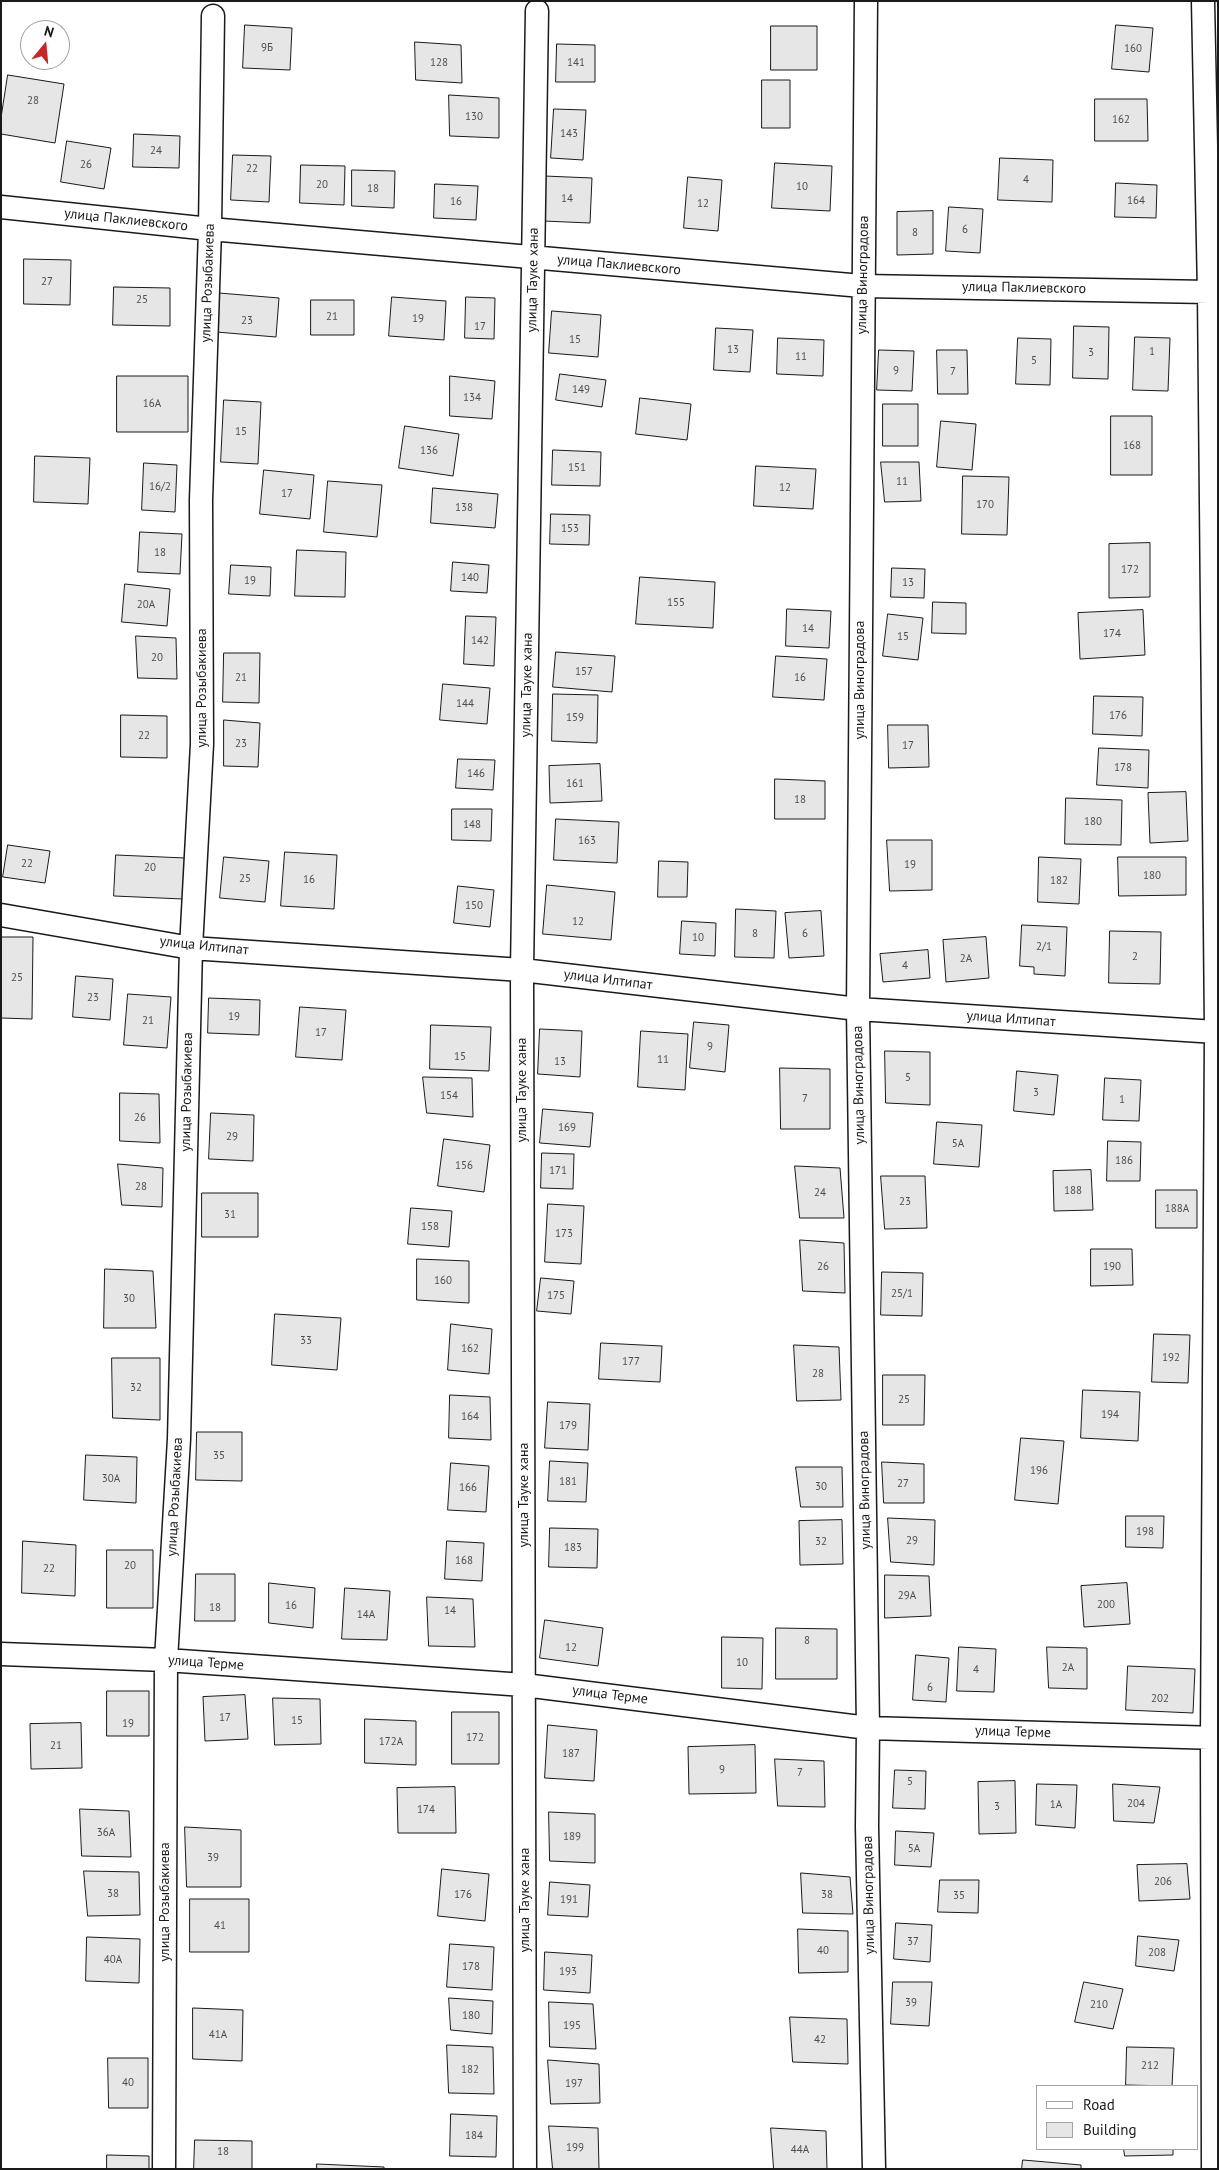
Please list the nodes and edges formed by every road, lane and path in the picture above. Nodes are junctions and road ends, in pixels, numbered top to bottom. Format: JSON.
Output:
{"nodes":[{"id":1,"x":866,"y":1,"type":"edge"},
{"id":2,"x":1203,"y":1,"type":"edge"},
{"id":3,"x":538,"y":11,"type":"dead end"},
{"id":4,"x":212,"y":16,"type":"dead end"},
{"id":5,"x":1,"y":206,"type":"edge"},
{"id":6,"x":210,"y":229,"type":"junction"},
{"id":7,"x":533,"y":257,"type":"junction"},
{"id":8,"x":862,"y":286,"type":"junction"},
{"id":9,"x":1210,"y":292,"type":"junction"},
{"id":10,"x":1,"y":914,"type":"edge"},
{"id":11,"x":191,"y":948,"type":"junction"},
{"id":12,"x":522,"y":970,"type":"junction"},
{"id":13,"x":858,"y":1009,"type":"junction"},
{"id":14,"x":1216,"y":1032,"type":"junction"},
{"id":15,"x":1,"y":1654,"type":"edge"},
{"id":16,"x":166,"y":1660,"type":"junction"},
{"id":17,"x":524,"y":1685,"type":"junction"},
{"id":18,"x":868,"y":1728,"type":"junction"},
{"id":19,"x":1215,"y":1738,"type":"edge"},
{"id":20,"x":164,"y":2169,"type":"edge"},
{"id":21,"x":525,"y":2169,"type":"edge"},
{"id":22,"x":874,"y":2169,"type":"edge"},
{"id":23,"x":1213,"y":2169,"type":"edge"}],
"edges":[{"from":1,"to":8,"type":"street","name":"улица Виноградова"},
{"from":2,"to":9,"type":"street"},
{"from":3,"to":7,"type":"street","name":"улица Тауке хана"},
{"from":4,"to":6,"type":"street","name":"улица Розыбакиева"},
{"from":5,"to":6,"type":"street","name":"улица Паклиевского"},
{"from":6,"to":7,"type":"street","name":"улица Паклиевского"},
{"from":6,"to":11,"type":"street","name":"улица Розыбакиева"},
{"from":7,"to":8,"type":"street","name":"улица Паклиевского"},
{"from":7,"to":12,"type":"street","name":"улица Тауке хана"},
{"from":8,"to":9,"type":"street","name":"улица Паклиевского"},
{"from":8,"to":13,"type":"street","name":"улица Виноградова"},
{"from":9,"to":14,"type":"street"},
{"from":10,"to":11,"type":"street","name":"улица Илтипат"},
{"from":11,"to":12,"type":"street","name":"улица Илтипат"},
{"from":11,"to":16,"type":"street","name":"улица Розыбакиева"},
{"from":12,"to":13,"type":"street","name":"улица Илтипат"},
{"from":12,"to":17,"type":"street","name":"улица Тауке хана"},
{"from":13,"to":14,"type":"street","name":"улица Илтипат"},
{"from":13,"to":18,"type":"street","name":"улица Виноградова"},
{"from":14,"to":19,"type":"street"},
{"from":15,"to":16,"type":"street","name":"улица Терме"},
{"from":16,"to":17,"type":"street","name":"улица Терме"},
{"from":16,"to":20,"type":"street","name":"улица Розыбакиева"},
{"from":17,"to":18,"type":"street","name":"улица Терме"},
{"from":17,"to":21,"type":"street","name":"улица Тауке хана"},
{"from":18,"to":19,"type":"street","name":"улица Терме"},
{"from":18,"to":22,"type":"street","name":"улица Виноградова"},
{"from":19,"to":23,"type":"street"}]}
